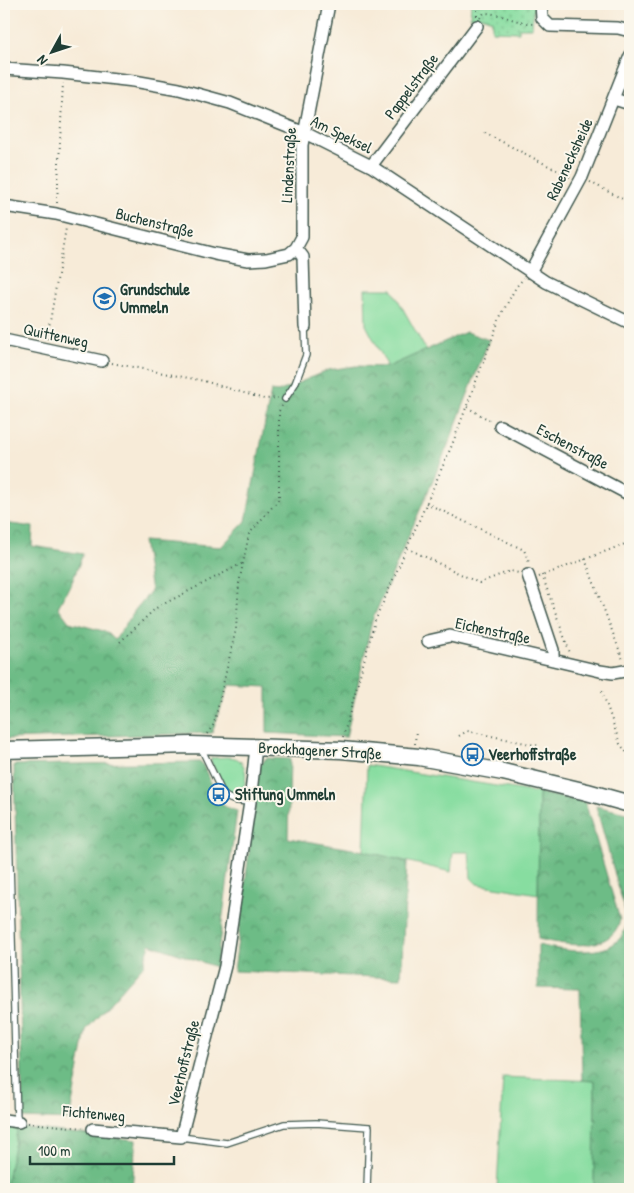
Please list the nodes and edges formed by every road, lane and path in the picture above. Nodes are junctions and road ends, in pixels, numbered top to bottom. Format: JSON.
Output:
{"nodes":[{"id":1,"x":330,"y":4,"type":"edge"},
{"id":2,"x":477,"y":4,"type":"edge"},
{"id":3,"x":541,"y":4,"type":"edge"},
{"id":4,"x":543,"y":21,"type":"junction"},
{"id":5,"x":477,"y":26,"type":"junction"},
{"id":6,"x":630,"y":31,"type":"edge"},
{"id":7,"x":630,"y":56,"type":"edge"},
{"id":8,"x":4,"y":69,"type":"edge"},
{"id":9,"x":63,"y":73,"type":"junction"},
{"id":10,"x":614,"y":99,"type":"junction"},
{"id":11,"x":630,"y":104,"type":"edge"},
{"id":12,"x":305,"y":133,"type":"junction"},
{"id":13,"x":485,"y":133,"type":"dead end"},
{"id":14,"x":371,"y":166,"type":"junction"},
{"id":15,"x":580,"y":180,"type":"junction"},
{"id":16,"x":630,"y":203,"type":"edge"},
{"id":17,"x":4,"y":206,"type":"edge"},
{"id":18,"x":56,"y":214,"type":"junction"},
{"id":19,"x":69,"y":216,"type":"junction"},
{"id":20,"x":296,"y":248,"type":"junction"},
{"id":21,"x":530,"y":272,"type":"junction"},
{"id":22,"x":630,"y":323,"type":"edge"},
{"id":23,"x":305,"y":327,"type":"joint"},
{"id":24,"x":4,"y":340,"type":"edge"},
{"id":25,"x":45,"y":349,"type":"junction"},
{"id":26,"x":102,"y":361,"type":"joint"},
{"id":27,"x":285,"y":399,"type":"junction"},
{"id":28,"x":466,"y":406,"type":"junction"},
{"id":29,"x":500,"y":426,"type":"joint"},
{"id":30,"x":630,"y":495,"type":"edge"},
{"id":31,"x":426,"y":504,"type":"junction"},
{"id":32,"x":627,"y":539,"type":"dead end"},
{"id":33,"x":629,"y":543,"type":"edge"},
{"id":34,"x":407,"y":548,"type":"junction"},
{"id":35,"x":630,"y":548,"type":"edge"},
{"id":36,"x":585,"y":560,"type":"junction"},
{"id":37,"x":243,"y":563,"type":"junction"},
{"id":38,"x":542,"y":575,"type":"junction"},
{"id":39,"x":529,"y":577,"type":"junction"},
{"id":40,"x":428,"y":641,"type":"dead end"},
{"id":41,"x":120,"y":642,"type":"dead end"},
{"id":42,"x":553,"y":660,"type":"junction"},
{"id":43,"x":575,"y":665,"type":"junction"},
{"id":44,"x":629,"y":671,"type":"edge"},
{"id":45,"x":602,"y":691,"type":"dead end"},
{"id":46,"x":416,"y":729,"type":"dead end"},
{"id":47,"x":459,"y":736,"type":"dead end"},
{"id":48,"x":342,"y":742,"type":"dead end"},
{"id":49,"x":203,"y":743,"type":"junction"},
{"id":50,"x":540,"y":746,"type":"dead end"},
{"id":51,"x":256,"y":747,"type":"junction"},
{"id":52,"x":415,"y":747,"type":"dead end"},
{"id":53,"x":5,"y":750,"type":"edge"},
{"id":54,"x":630,"y":757,"type":"edge"},
{"id":55,"x":630,"y":773,"type":"edge"},
{"id":56,"x":627,"y":775,"type":"dead end"},
{"id":57,"x":250,"y":802,"type":"junction"},
{"id":58,"x":630,"y":804,"type":"edge"},
{"id":59,"x":4,"y":1120,"type":"edge"},
{"id":60,"x":18,"y":1122,"type":"junction"},
{"id":61,"x":93,"y":1129,"type":"joint"},
{"id":62,"x":181,"y":1137,"type":"junction"},
{"id":63,"x":367,"y":1189,"type":"edge"}],
"edges":[{"from":1,"to":12,"type":"street","name":"Lindenstraße"},
{"from":2,"to":5,"type":"path"},
{"from":3,"to":4,"type":"street"},
{"from":4,"to":5,"type":"path"},
{"from":4,"to":6,"type":"street"},
{"from":5,"to":14,"type":"street","name":"Pappelstraße"},
{"from":7,"to":10,"type":"street","name":"Rabenecksheide"},
{"from":8,"to":9,"type":"street","name":"Am Speksel"},
{"from":9,"to":12,"type":"street","name":"Am Speksel"},
{"from":9,"to":18,"type":"path"},
{"from":10,"to":11,"type":"street"},
{"from":10,"to":15,"type":"street","name":"Rabenecksheide"},
{"from":12,"to":14,"type":"street","name":"Am Speksel"},
{"from":12,"to":20,"type":"street","name":"Lindenstraße"},
{"from":13,"to":15,"type":"path"},
{"from":14,"to":21,"type":"street","name":"Am Speksel"},
{"from":15,"to":16,"type":"path"},
{"from":15,"to":21,"type":"street","name":"Rabenecksheide"},
{"from":17,"to":18,"type":"street","name":"Buchenstraße"},
{"from":18,"to":19,"type":"street","name":"Buchenstraße"},
{"from":19,"to":20,"type":"street","name":"Buchenstraße"},
{"from":19,"to":25,"type":"path"},
{"from":20,"to":23,"type":"street"},
{"from":21,"to":22,"type":"street","name":"Am Speksel"},
{"from":21,"to":28,"type":"path"},
{"from":23,"to":27,"type":"lane"},
{"from":24,"to":25,"type":"street","name":"Quittenweg"},
{"from":25,"to":26,"type":"street","name":"Quittenweg"},
{"from":26,"to":27,"type":"path"},
{"from":27,"to":37,"type":"path"},
{"from":28,"to":29,"type":"path"},
{"from":28,"to":31,"type":"path"},
{"from":29,"to":30,"type":"street","name":"Eschenstraße"},
{"from":31,"to":34,"type":"path"},
{"from":31,"to":39,"type":"path"},
{"from":32,"to":33,"type":"path"},
{"from":33,"to":35,"type":"path"},
{"from":33,"to":36,"type":"path"},
{"from":34,"to":39,"type":"path"},
{"from":34,"to":48,"type":"path"},
{"from":36,"to":38,"type":"path"},
{"from":36,"to":44,"type":"path"},
{"from":37,"to":41,"type":"path"},
{"from":37,"to":49,"type":"path"},
{"from":38,"to":39,"type":"path"},
{"from":38,"to":43,"type":"path"},
{"from":39,"to":42,"type":"street","name":"Eichenstraße"},
{"from":40,"to":42,"type":"street","name":"Eichenstraße"},
{"from":42,"to":43,"type":"street","name":"Eichenstraße"},
{"from":43,"to":44,"type":"street","name":"Eichenstraße"},
{"from":45,"to":54,"type":"path"},
{"from":46,"to":52,"type":"path"},
{"from":47,"to":50,"type":"path"},
{"from":49,"to":51,"type":"main road","name":"Brockhagener Straße"},
{"from":49,"to":53,"type":"main road","name":"Brockhagener Straße"},
{"from":49,"to":57,"type":"lane"},
{"from":51,"to":57,"type":"street","name":"Veerhoffstraße"},
{"from":51,"to":58,"type":"main road","name":"Brockhagener Straße"},
{"from":53,"to":60,"type":"lane"},
{"from":55,"to":56,"type":"path"},
{"from":57,"to":62,"type":"street","name":"Veerhoffstraße"},
{"from":59,"to":60,"type":"street"},
{"from":60,"to":61,"type":"path","name":"Fichtenweg"},
{"from":61,"to":62,"type":"street","name":"Fichtenweg"},
{"from":62,"to":63,"type":"lane"}]}
